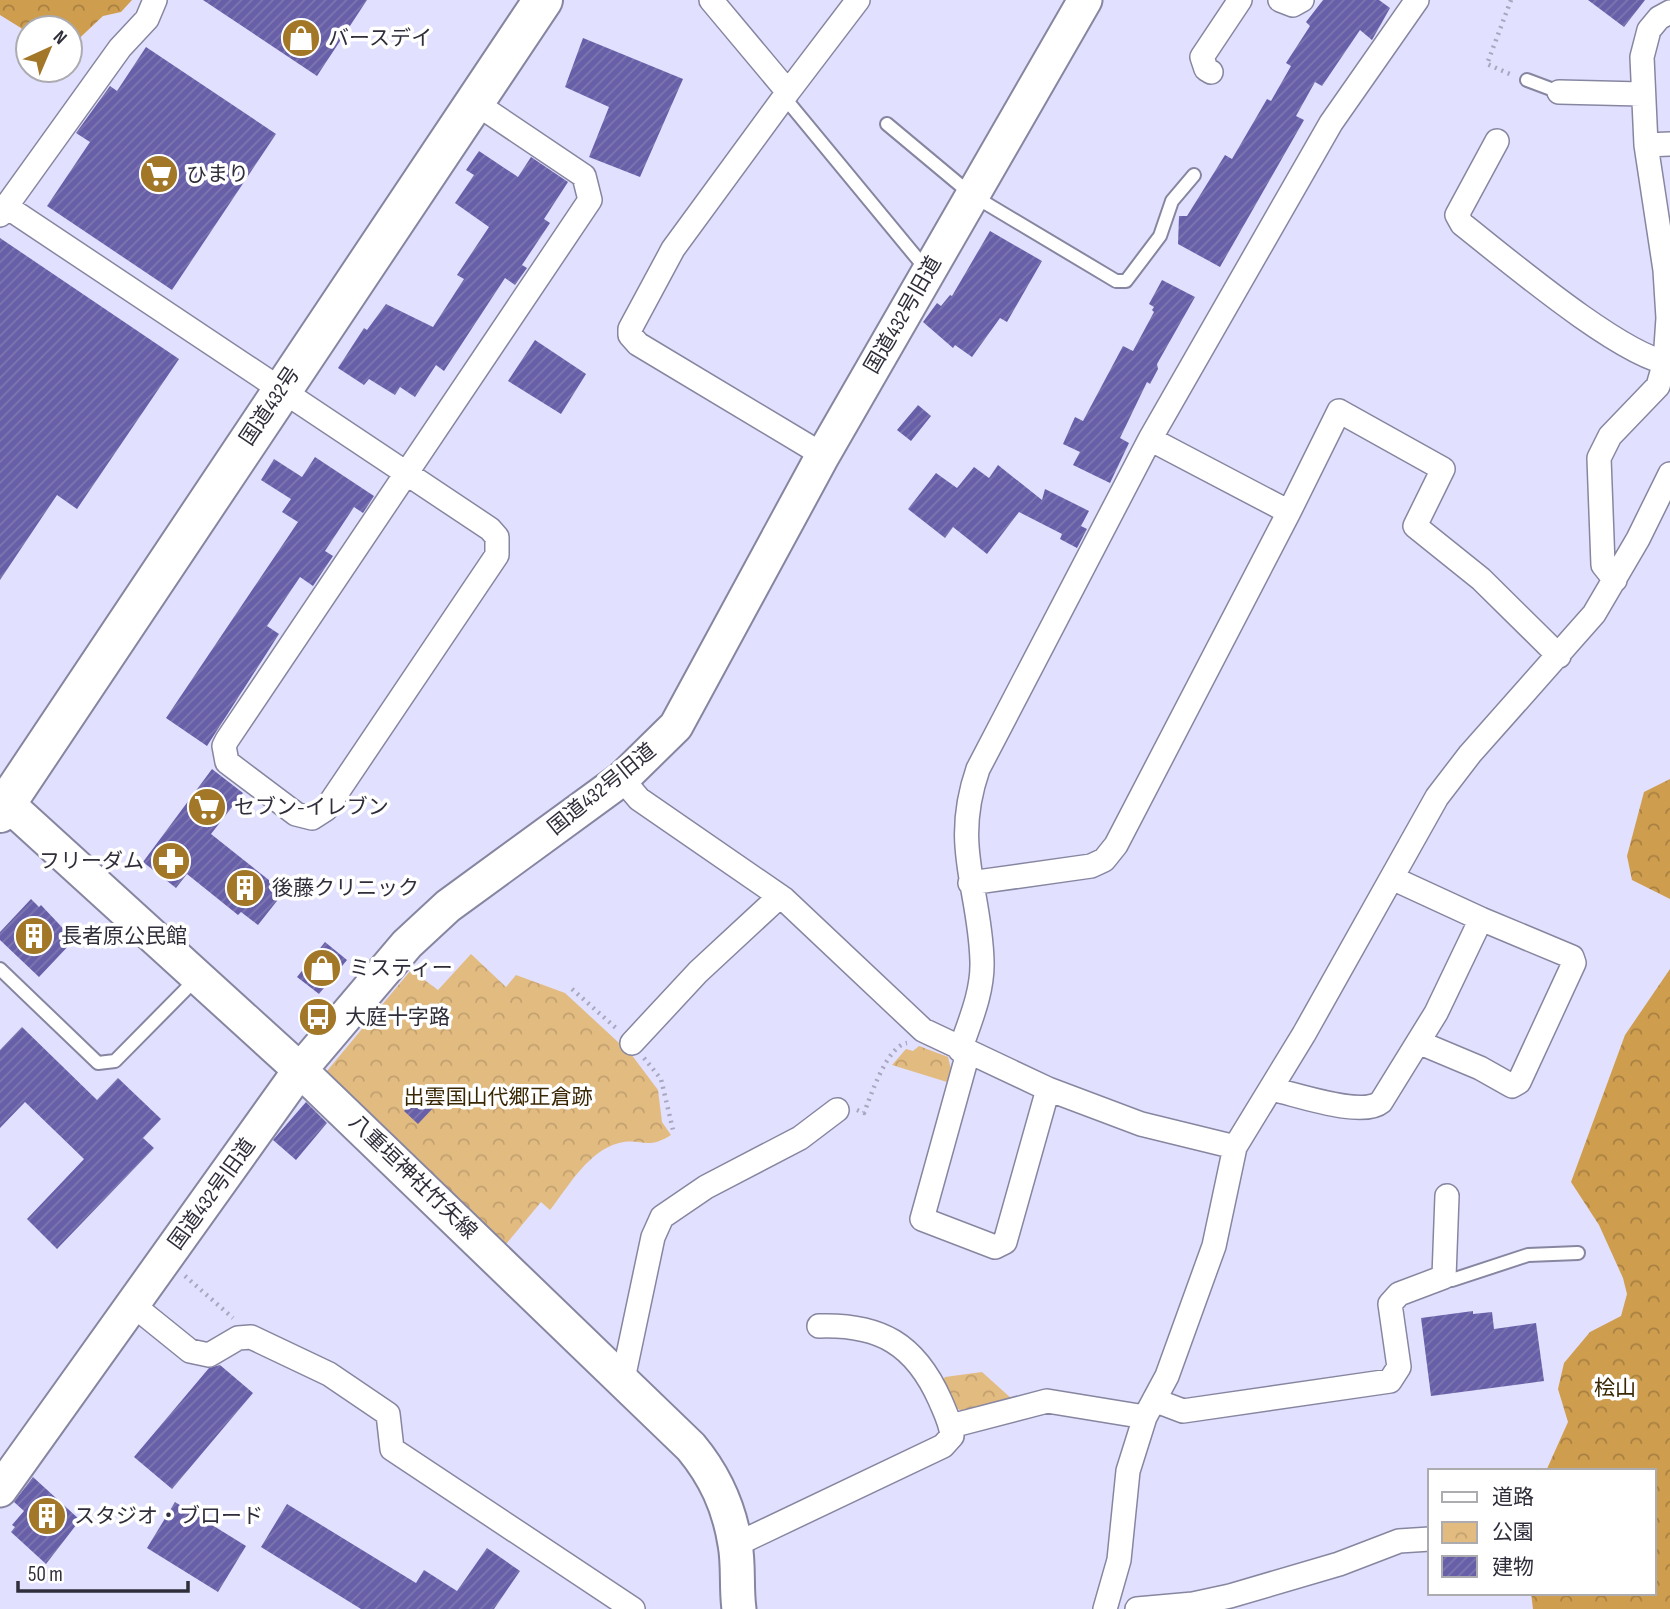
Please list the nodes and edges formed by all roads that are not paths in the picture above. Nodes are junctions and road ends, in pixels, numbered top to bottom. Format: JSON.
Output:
{"nodes":[{"id":1,"x":156,"y":0,"type":"edge"},
{"id":2,"x":543,"y":0,"type":"edge"},
{"id":3,"x":711,"y":0,"type":"edge"},
{"id":4,"x":858,"y":0,"type":"edge"},
{"id":5,"x":1085,"y":0,"type":"edge"},
{"id":6,"x":1240,"y":0,"type":"edge"},
{"id":7,"x":1280,"y":0,"type":"edge"},
{"id":8,"x":1302,"y":0,"type":"edge"},
{"id":9,"x":1416,"y":0,"type":"edge"},
{"id":10,"x":1670,"y":12,"type":"edge"},
{"id":11,"x":1210,"y":72,"type":"dead end"},
{"id":12,"x":1527,"y":80,"type":"road end"},
{"id":13,"x":1559,"y":92,"type":"joint"},
{"id":14,"x":786,"y":94,"type":"junction"},
{"id":15,"x":1641,"y":94,"type":"junction"},
{"id":16,"x":474,"y":102,"type":"junction"},
{"id":17,"x":887,"y":124,"type":"dead end"},
{"id":18,"x":1497,"y":141,"type":"dead end"},
{"id":19,"x":1670,"y":144,"type":"edge"},
{"id":20,"x":1646,"y":145,"type":"junction"},
{"id":21,"x":1194,"y":175,"type":"dead end"},
{"id":22,"x":972,"y":195,"type":"junction"},
{"id":23,"x":4,"y":211,"type":"edge"},
{"id":24,"x":928,"y":272,"type":"junction"},
{"id":25,"x":1667,"y":362,"type":"edge"},
{"id":26,"x":281,"y":390,"type":"junction"},
{"id":27,"x":1150,"y":439,"type":"junction"},
{"id":28,"x":823,"y":454,"type":"junction"},
{"id":29,"x":407,"y":474,"type":"junction"},
{"id":30,"x":1670,"y":474,"type":"edge"},
{"id":31,"x":1289,"y":512,"type":"junction"},
{"id":32,"x":1615,"y":580,"type":"junction"},
{"id":33,"x":1559,"y":656,"type":"junction"},
{"id":34,"x":622,"y":779,"type":"junction"},
{"id":35,"x":2,"y":804,"type":"edge"},
{"id":36,"x":1392,"y":878,"type":"junction"},
{"id":37,"x":970,"y":883,"type":"junction"},
{"id":38,"x":780,"y":896,"type":"junction"},
{"id":39,"x":1480,"y":919,"type":"junction"},
{"id":40,"x":0,"y":969,"type":"edge"},
{"id":41,"x":198,"y":977,"type":"junction"},
{"id":42,"x":1418,"y":1042,"type":"junction"},
{"id":43,"x":632,"y":1043,"type":"dead end"},
{"id":44,"x":964,"y":1052,"type":"junction"},
{"id":45,"x":300,"y":1070,"type":"junction"},
{"id":46,"x":1048,"y":1088,"type":"junction"},
{"id":47,"x":1271,"y":1088,"type":"junction"},
{"id":48,"x":836,"y":1110,"type":"road end"},
{"id":49,"x":1235,"y":1147,"type":"junction"},
{"id":50,"x":1447,"y":1196,"type":"dead end"},
{"id":51,"x":1578,"y":1253,"type":"dead end"},
{"id":52,"x":1444,"y":1277,"type":"junction"},
{"id":53,"x":133,"y":1305,"type":"junction"},
{"id":54,"x":819,"y":1326,"type":"dead end"},
{"id":55,"x":623,"y":1379,"type":"junction"},
{"id":56,"x":1150,"y":1409,"type":"junction"},
{"id":57,"x":951,"y":1426,"type":"junction"},
{"id":58,"x":0,"y":1490,"type":"edge"},
{"id":59,"x":1428,"y":1539,"type":"edge"},
{"id":60,"x":735,"y":1545,"type":"junction"},
{"id":61,"x":735,"y":1608,"type":"edge"},
{"id":62,"x":1152,"y":1608,"type":"edge"},
{"id":63,"x":633,"y":1609,"type":"edge"},
{"id":64,"x":1105,"y":1609,"type":"edge"}],
"edges":[{"from":1,"to":23,"type":"street"},
{"from":2,"to":16,"type":"highway","name":"国道432号"},
{"from":3,"to":14,"type":"street"},
{"from":4,"to":14,"type":"street"},
{"from":5,"to":22,"type":"street","name":"国道432号旧道"},
{"from":6,"to":11,"type":"street"},
{"from":7,"to":8,"type":"street"},
{"from":9,"to":27,"type":"street"},
{"from":10,"to":15,"type":"street"},
{"from":12,"to":13,"type":"lane"},
{"from":13,"to":15,"type":"street"},
{"from":14,"to":24,"type":"lane"},
{"from":14,"to":28,"type":"street"},
{"from":15,"to":20,"type":"street"},
{"from":16,"to":26,"type":"highway","name":"国道432号"},
{"from":16,"to":29,"type":"street"},
{"from":17,"to":22,"type":"lane"},
{"from":18,"to":25,"type":"street"},
{"from":19,"to":20,"type":"street"},
{"from":20,"to":25,"type":"street"},
{"from":21,"to":22,"type":"lane"},
{"from":22,"to":24,"type":"street","name":"国道432号旧道"},
{"from":23,"to":26,"type":"street"},
{"from":24,"to":28,"type":"street","name":"国道432号旧道"},
{"from":25,"to":32,"type":"street"},
{"from":26,"to":29,"type":"street"},
{"from":26,"to":35,"type":"highway","name":"国道432号"},
{"from":27,"to":31,"type":"street"},
{"from":27,"to":37,"type":"street"},
{"from":28,"to":34,"type":"street","name":"国道432号旧道"},
{"from":29,"to":29,"type":"street"},
{"from":30,"to":32,"type":"street"},
{"from":31,"to":33,"type":"street"},
{"from":31,"to":37,"type":"street"},
{"from":32,"to":33,"type":"street"},
{"from":33,"to":36,"type":"street"},
{"from":34,"to":38,"type":"street"},
{"from":34,"to":45,"type":"street","name":"国道432号旧道"},
{"from":35,"to":41,"type":"street","name":"八重垣神社竹矢線"},
{"from":36,"to":39,"type":"street"},
{"from":36,"to":47,"type":"street"},
{"from":37,"to":44,"type":"street"},
{"from":38,"to":43,"type":"street"},
{"from":38,"to":44,"type":"street"},
{"from":39,"to":42,"type":"street"},
{"from":39,"to":42,"type":"street"},
{"from":40,"to":41,"type":"lane"},
{"from":41,"to":45,"type":"street","name":"八重垣神社竹矢線"},
{"from":42,"to":47,"type":"street"},
{"from":44,"to":46,"type":"street"},
{"from":44,"to":46,"type":"street"},
{"from":45,"to":53,"type":"street","name":"国道432号旧道"},
{"from":45,"to":55,"type":"street","name":"八重垣神社竹矢線"},
{"from":46,"to":49,"type":"street"},
{"from":47,"to":49,"type":"street"},
{"from":48,"to":55,"type":"street"},
{"from":49,"to":56,"type":"street"},
{"from":50,"to":52,"type":"street"},
{"from":51,"to":52,"type":"lane"},
{"from":52,"to":56,"type":"street"},
{"from":53,"to":58,"type":"street","name":"国道432号旧道"},
{"from":53,"to":63,"type":"street"},
{"from":54,"to":57,"type":"street"},
{"from":55,"to":60,"type":"street","name":"八重垣神社竹矢線"},
{"from":56,"to":57,"type":"street"},
{"from":56,"to":64,"type":"street"},
{"from":57,"to":60,"type":"street"},
{"from":59,"to":62,"type":"street"},
{"from":60,"to":61,"type":"street","name":"八重垣神社竹矢線"}]}
